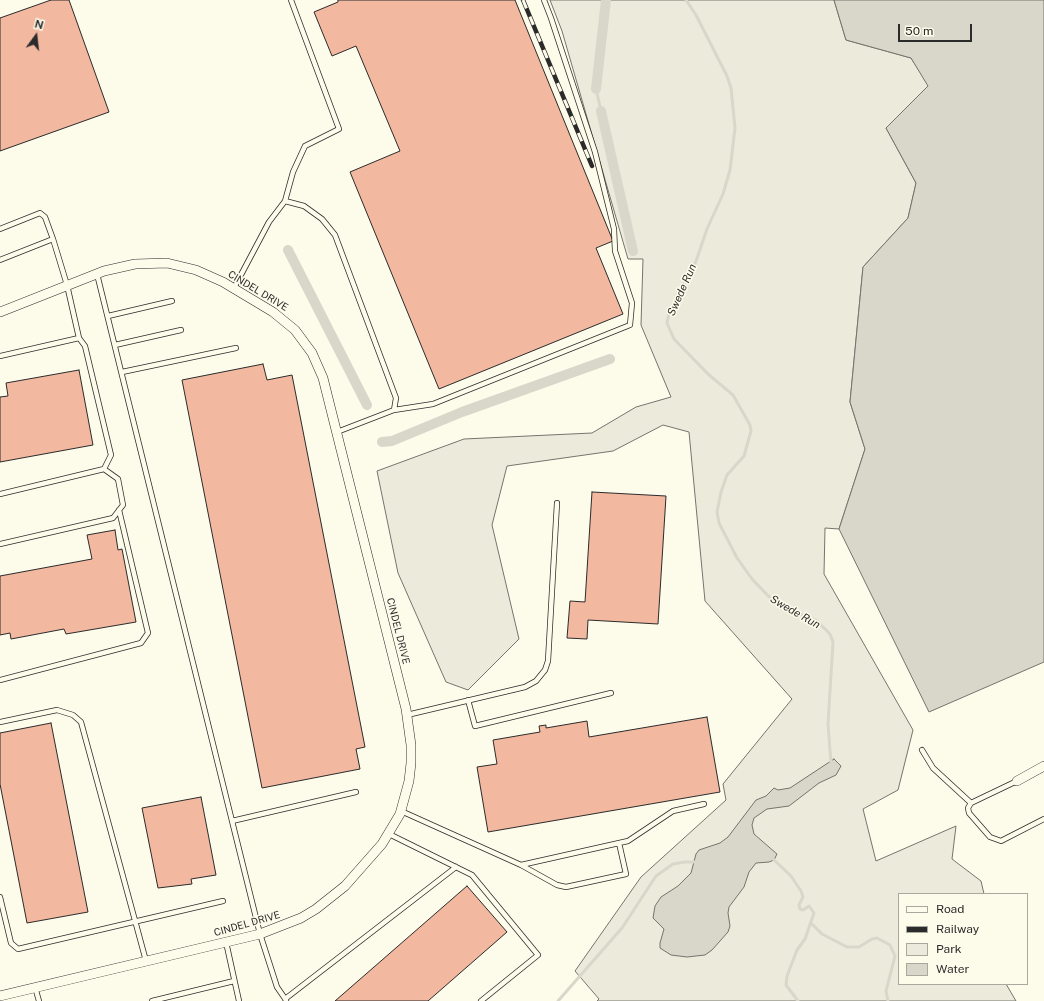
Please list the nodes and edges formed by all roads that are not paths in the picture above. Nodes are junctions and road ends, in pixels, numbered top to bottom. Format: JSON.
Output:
{"nodes":[{"id":1,"x":291,"y":0,"type":"edge"},
{"id":2,"x":544,"y":0,"type":"edge"},
{"id":3,"x":285,"y":201,"type":"junction"},
{"id":4,"x":0,"y":229,"type":"edge"},
{"id":5,"x":53,"y":239,"type":"junction"},
{"id":6,"x":0,"y":260,"type":"edge"},
{"id":7,"x":97,"y":273,"type":"junction"},
{"id":8,"x":67,"y":285,"type":"junction"},
{"id":9,"x":234,"y":288,"type":"junction"},
{"id":10,"x":172,"y":301,"type":"dead end"},
{"id":11,"x":0,"y":312,"type":"edge"},
{"id":12,"x":108,"y":316,"type":"junction"},
{"id":13,"x":182,"y":330,"type":"dead end"},
{"id":14,"x":79,"y":338,"type":"junction"},
{"id":15,"x":115,"y":345,"type":"junction"},
{"id":16,"x":236,"y":348,"type":"dead end"},
{"id":17,"x":0,"y":356,"type":"edge"},
{"id":18,"x":122,"y":372,"type":"junction"},
{"id":19,"x":394,"y":410,"type":"junction"},
{"id":20,"x":336,"y":432,"type":"junction"},
{"id":21,"x":104,"y":469,"type":"junction"},
{"id":22,"x":0,"y":494,"type":"edge"},
{"id":23,"x":557,"y":503,"type":"dead end"},
{"id":24,"x":119,"y":510,"type":"junction"},
{"id":25,"x":0,"y":544,"type":"edge"},
{"id":26,"x":0,"y":680,"type":"edge"},
{"id":27,"x":611,"y":693,"type":"dead end"},
{"id":28,"x":468,"y":700,"type":"junction"},
{"id":29,"x":407,"y":715,"type":"junction"},
{"id":30,"x":0,"y":722,"type":"edge"},
{"id":31,"x":922,"y":750,"type":"dead end"},
{"id":32,"x":1044,"y":766,"type":"edge"},
{"id":33,"x":1017,"y":781,"type":"joint"},
{"id":34,"x":356,"y":792,"type":"dead end"},
{"id":35,"x":971,"y":803,"type":"junction"},
{"id":36,"x":704,"y":804,"type":"dead end"},
{"id":37,"x":401,"y":810,"type":"junction"},
{"id":38,"x":1044,"y":819,"type":"edge"},
{"id":39,"x":232,"y":821,"type":"junction"},
{"id":40,"x":390,"y":834,"type":"junction"},
{"id":41,"x":619,"y":843,"type":"junction"},
{"id":42,"x":521,"y":865,"type":"junction"},
{"id":43,"x":456,"y":866,"type":"junction"},
{"id":44,"x":0,"y":897,"type":"edge"},
{"id":45,"x":223,"y":901,"type":"dead end"},
{"id":46,"x":136,"y":921,"type":"junction"},
{"id":47,"x":260,"y":934,"type":"junction"},
{"id":48,"x":226,"y":942,"type":"junction"},
{"id":49,"x":146,"y":961,"type":"junction"},
{"id":50,"x":234,"y":981,"type":"junction"},
{"id":51,"x":35,"y":987,"type":"junction"},
{"id":52,"x":0,"y":996,"type":"edge"},
{"id":53,"x":286,"y":1000,"type":"edge"},
{"id":54,"x":39,"y":1001,"type":"edge"},
{"id":55,"x":152,"y":1001,"type":"edge"},
{"id":56,"x":239,"y":1001,"type":"edge"},
{"id":57,"x":481,"y":1001,"type":"edge"}],
"edges":[{"from":1,"to":3,"type":"lane"},
{"from":2,"to":19,"type":"lane"},
{"from":3,"to":9,"type":"lane"},
{"from":3,"to":19,"type":"lane"},
{"from":4,"to":5,"type":"lane"},
{"from":5,"to":6,"type":"lane"},
{"from":5,"to":8,"type":"lane"},
{"from":7,"to":8,"type":"street","name":"CINDEL DRIVE"},
{"from":7,"to":9,"type":"street","name":"CINDEL DRIVE"},
{"from":7,"to":12,"type":"lane"},
{"from":8,"to":11,"type":"street","name":"CINDEL DRIVE"},
{"from":8,"to":14,"type":"lane"},
{"from":9,"to":20,"type":"street","name":"CINDEL DRIVE"},
{"from":10,"to":12,"type":"lane"},
{"from":12,"to":15,"type":"lane"},
{"from":13,"to":15,"type":"lane"},
{"from":14,"to":17,"type":"lane"},
{"from":14,"to":21,"type":"lane"},
{"from":15,"to":18,"type":"lane"},
{"from":16,"to":18,"type":"lane"},
{"from":18,"to":39,"type":"lane"},
{"from":19,"to":20,"type":"lane"},
{"from":20,"to":29,"type":"street","name":"CINDEL DRIVE"},
{"from":21,"to":22,"type":"lane"},
{"from":21,"to":24,"type":"lane"},
{"from":23,"to":28,"type":"lane"},
{"from":24,"to":25,"type":"lane"},
{"from":24,"to":26,"type":"lane"},
{"from":27,"to":28,"type":"lane"},
{"from":28,"to":29,"type":"lane"},
{"from":29,"to":37,"type":"street","name":"CINDEL DRIVE"},
{"from":30,"to":46,"type":"lane"},
{"from":31,"to":35,"type":"lane"},
{"from":32,"to":33,"type":"street"},
{"from":33,"to":35,"type":"lane"},
{"from":34,"to":39,"type":"lane"},
{"from":35,"to":38,"type":"lane"},
{"from":36,"to":41,"type":"lane"},
{"from":37,"to":40,"type":"street","name":"CINDEL DRIVE"},
{"from":37,"to":42,"type":"lane"},
{"from":39,"to":47,"type":"lane"},
{"from":40,"to":43,"type":"lane"},
{"from":40,"to":47,"type":"street","name":"CINDEL DRIVE"},
{"from":41,"to":42,"type":"lane"},
{"from":41,"to":42,"type":"lane"},
{"from":43,"to":53,"type":"lane"},
{"from":43,"to":57,"type":"lane"},
{"from":44,"to":46,"type":"lane"},
{"from":45,"to":46,"type":"lane"},
{"from":46,"to":49,"type":"lane"},
{"from":47,"to":48,"type":"street","name":"CINDEL DRIVE"},
{"from":47,"to":53,"type":"lane"},
{"from":48,"to":49,"type":"street","name":"CINDEL DRIVE"},
{"from":48,"to":50,"type":"lane"},
{"from":49,"to":51,"type":"street","name":"CINDEL DRIVE"},
{"from":50,"to":55,"type":"lane"},
{"from":50,"to":56,"type":"lane"},
{"from":51,"to":52,"type":"street","name":"CINDEL DRIVE"},
{"from":51,"to":54,"type":"lane"}]}
